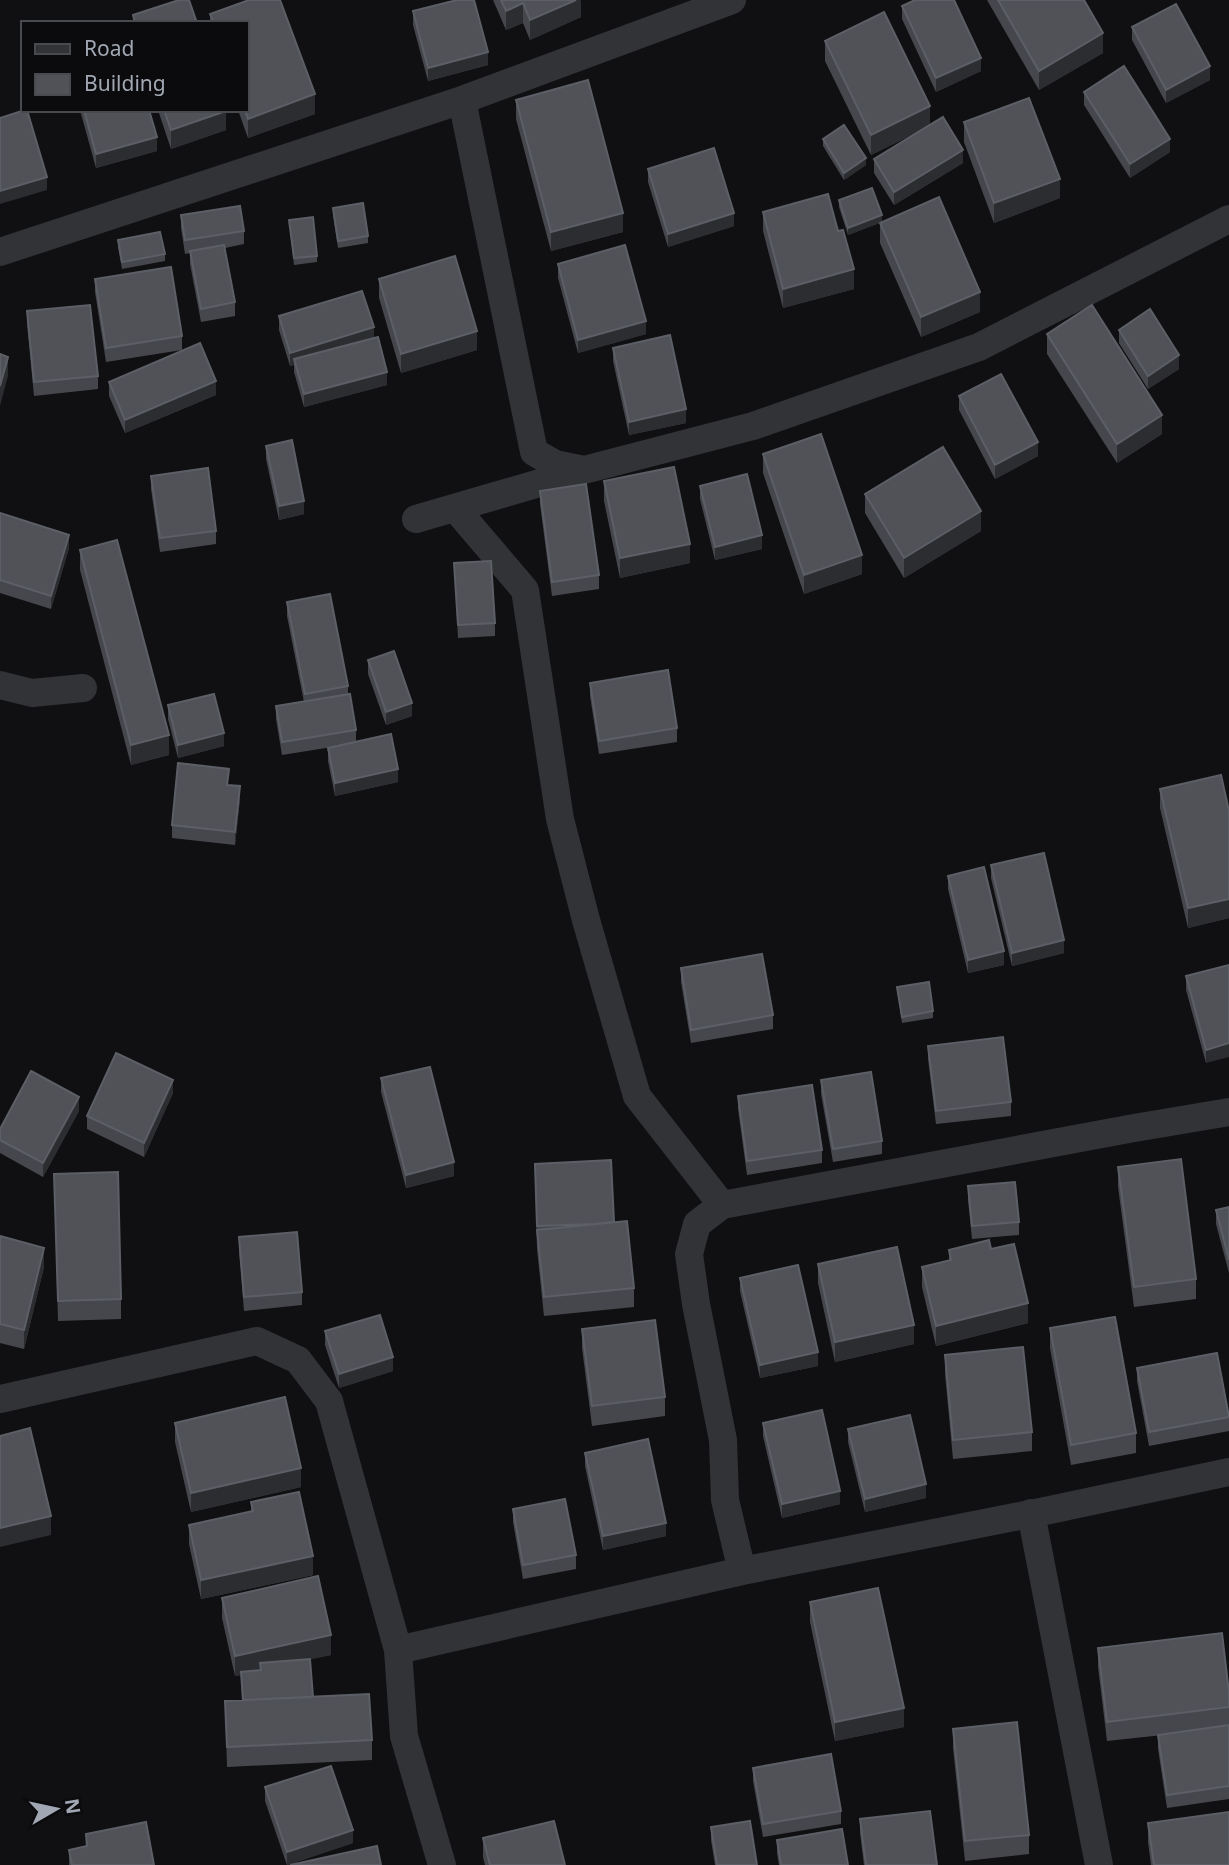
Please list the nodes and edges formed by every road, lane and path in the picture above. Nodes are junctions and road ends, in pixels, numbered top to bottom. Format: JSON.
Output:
{"nodes":[{"id":1,"x":732,"y":0,"type":"edge"},
{"id":2,"x":462,"y":100,"type":"junction"},
{"id":3,"x":1229,"y":219,"type":"edge"},
{"id":4,"x":0,"y":252,"type":"edge"},
{"id":5,"x":583,"y":470,"type":"junction"},
{"id":6,"x":455,"y":508,"type":"junction"},
{"id":7,"x":416,"y":519,"type":"dead end"},
{"id":8,"x":0,"y":685,"type":"edge"},
{"id":9,"x":83,"y":688,"type":"dead end"},
{"id":10,"x":1229,"y":1112,"type":"edge"},
{"id":11,"x":722,"y":1205,"type":"junction"},
{"id":12,"x":0,"y":1399,"type":"edge"},
{"id":13,"x":1229,"y":1472,"type":"edge"},
{"id":14,"x":1031,"y":1513,"type":"junction"},
{"id":15,"x":742,"y":1571,"type":"junction"},
{"id":16,"x":398,"y":1650,"type":"junction"},
{"id":17,"x":442,"y":1865,"type":"edge"},
{"id":18,"x":1099,"y":1865,"type":"edge"}],
"edges":[{"from":1,"to":2,"type":"street"},
{"from":2,"to":4,"type":"street"},
{"from":2,"to":5,"type":"street"},
{"from":3,"to":5,"type":"street"},
{"from":5,"to":6,"type":"street"},
{"from":6,"to":7,"type":"street"},
{"from":6,"to":11,"type":"street"},
{"from":8,"to":9,"type":"street"},
{"from":10,"to":11,"type":"street"},
{"from":11,"to":15,"type":"street"},
{"from":12,"to":16,"type":"street"},
{"from":13,"to":14,"type":"street"},
{"from":14,"to":15,"type":"street"},
{"from":14,"to":18,"type":"street"},
{"from":15,"to":16,"type":"street"},
{"from":16,"to":17,"type":"street"}]}
